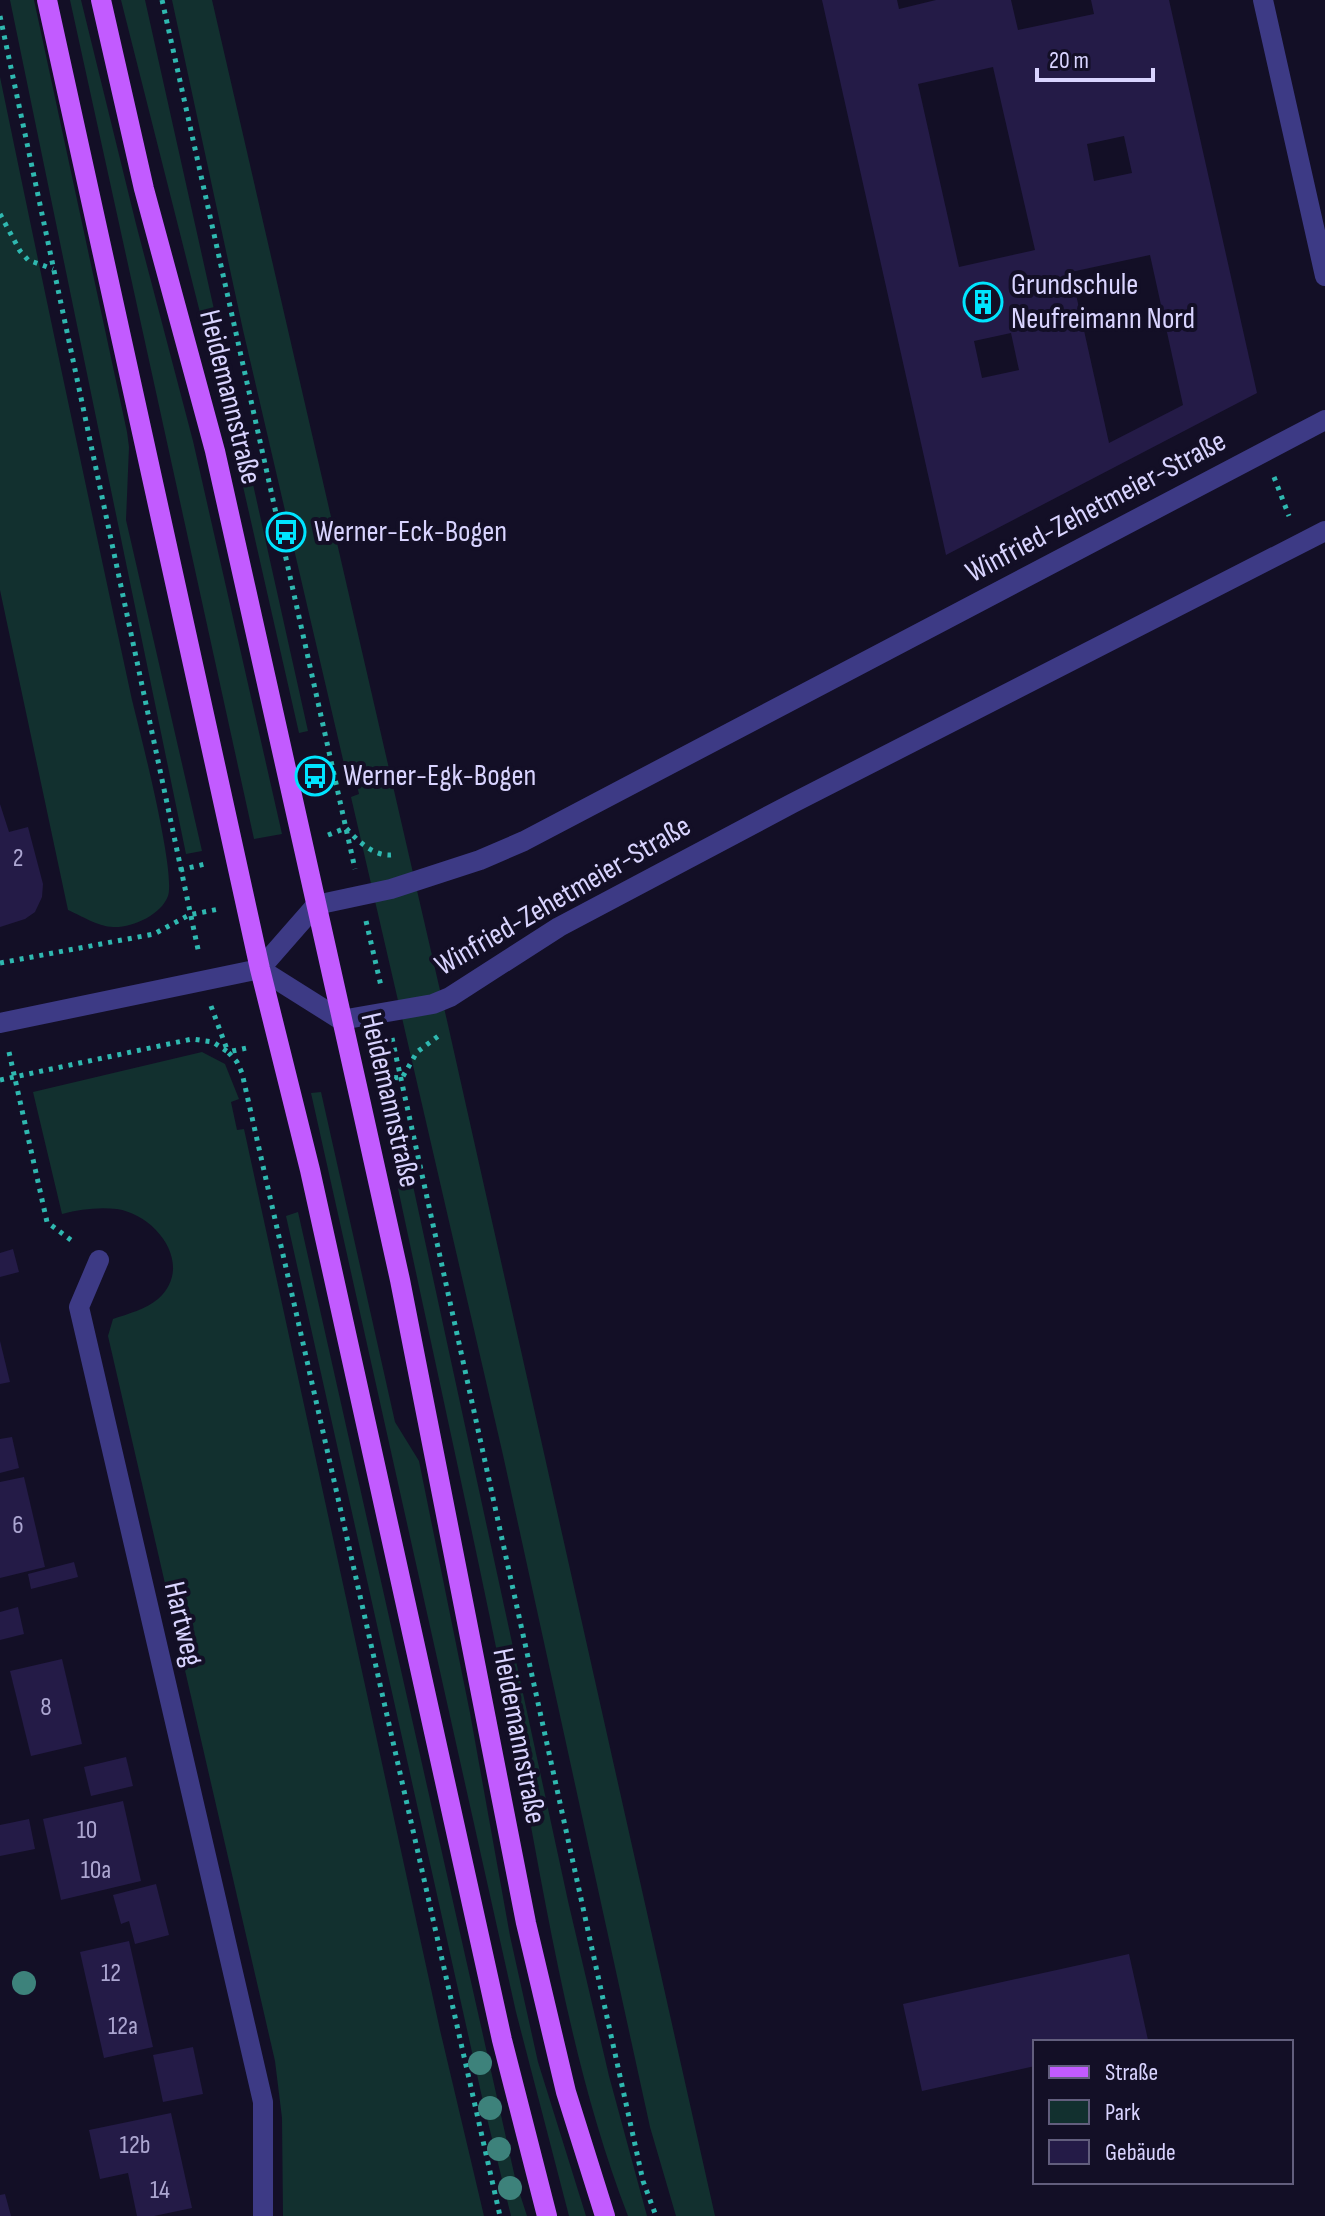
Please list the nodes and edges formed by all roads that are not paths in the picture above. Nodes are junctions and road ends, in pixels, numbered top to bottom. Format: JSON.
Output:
{"nodes":[{"id":1,"x":47,"y":0,"type":"edge"},
{"id":2,"x":101,"y":0,"type":"edge"},
{"id":3,"x":1263,"y":0,"type":"edge"},
{"id":4,"x":1325,"y":276,"type":"edge"},
{"id":5,"x":1325,"y":420,"type":"edge"},
{"id":6,"x":1325,"y":531,"type":"edge"},
{"id":7,"x":316,"y":905,"type":"junction"},
{"id":8,"x":260,"y":969,"type":"junction"},
{"id":9,"x":341,"y":1020,"type":"junction"},
{"id":10,"x":0,"y":1023,"type":"edge"},
{"id":11,"x":99,"y":1260,"type":"road end"},
{"id":12,"x":263,"y":2216,"type":"edge"},
{"id":13,"x":547,"y":2216,"type":"edge"},
{"id":14,"x":605,"y":2216,"type":"edge"}],
"edges":[{"from":1,"to":8,"type":"main road"},
{"from":2,"to":7,"type":"main road","name":"Heidemannstraße"},
{"from":3,"to":4,"type":"street"},
{"from":5,"to":7,"type":"street","name":"Winfried-Zehetmeier-Straße"},
{"from":6,"to":9,"type":"street","name":"Winfried-Zehetmeier-Straße"},
{"from":7,"to":8,"type":"street"},
{"from":7,"to":9,"type":"main road","name":"Heidemannstraße"},
{"from":8,"to":9,"type":"street"},
{"from":8,"to":10,"type":"street"},
{"from":8,"to":13,"type":"main road"},
{"from":9,"to":14,"type":"main road","name":"Heidemannstraße"},
{"from":11,"to":12,"type":"street","name":"Hartweg"}]}
